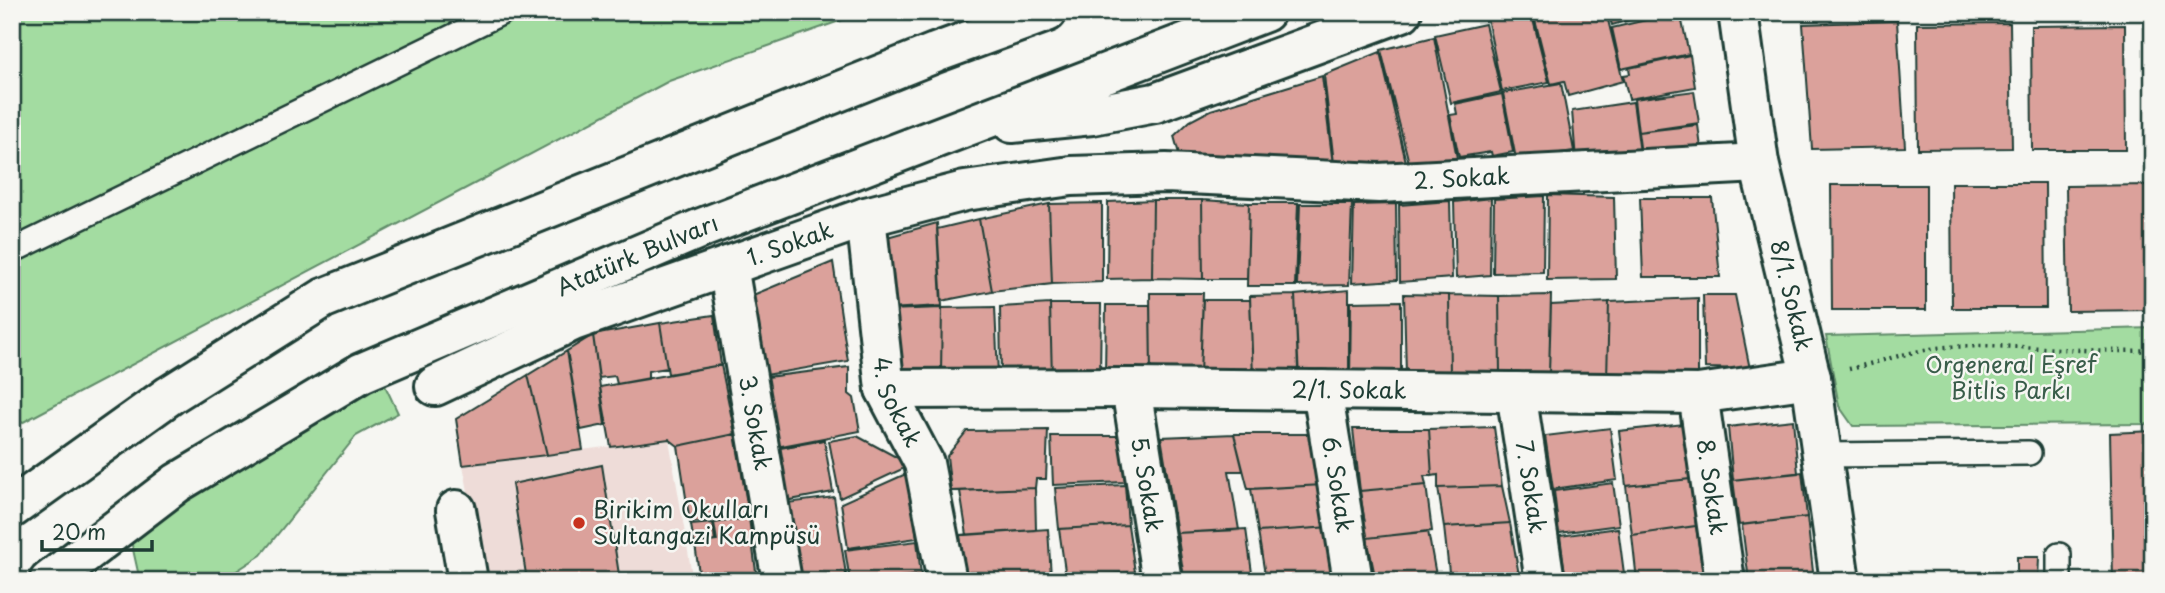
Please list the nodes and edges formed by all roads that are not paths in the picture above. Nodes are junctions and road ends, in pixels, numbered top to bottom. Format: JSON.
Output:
{"nodes":[{"id":1,"x":503,"y":12,"type":"edge"},
{"id":2,"x":1047,"y":12,"type":"edge"},
{"id":3,"x":1265,"y":12,"type":"edge"},
{"id":4,"x":1402,"y":12,"type":"edge"},
{"id":5,"x":1738,"y":12,"type":"edge"},
{"id":6,"x":961,"y":129,"type":"junction"},
{"id":7,"x":1759,"y":163,"type":"junction"},
{"id":8,"x":1166,"y":173,"type":"joint"},
{"id":9,"x":866,"y":217,"type":"junction"},
{"id":10,"x":12,"y":251,"type":"edge"},
{"id":11,"x":728,"y":266,"type":"junction"},
{"id":12,"x":1811,"y":378,"type":"junction"},
{"id":13,"x":435,"y":386,"type":"dead end"},
{"id":14,"x":1131,"y":387,"type":"junction"},
{"id":15,"x":885,"y":388,"type":"junction"},
{"id":16,"x":1322,"y":390,"type":"junction"},
{"id":17,"x":1516,"y":392,"type":"junction"},
{"id":18,"x":1698,"y":394,"type":"junction"},
{"id":19,"x":2029,"y":453,"type":"dead end"},
{"id":20,"x":1822,"y":455,"type":"junction"},
{"id":21,"x":12,"y":508,"type":"edge"},
{"id":22,"x":456,"y":510,"type":"dead end"},
{"id":23,"x":2059,"y":555,"type":"dead end"},
{"id":24,"x":49,"y":581,"type":"edge"},
{"id":25,"x":468,"y":581,"type":"edge"},
{"id":26,"x":782,"y":581,"type":"edge"},
{"id":27,"x":947,"y":581,"type":"edge"},
{"id":28,"x":1162,"y":581,"type":"edge"},
{"id":29,"x":1353,"y":581,"type":"edge"},
{"id":30,"x":1545,"y":581,"type":"edge"},
{"id":31,"x":1725,"y":581,"type":"edge"},
{"id":32,"x":1840,"y":581,"type":"edge"},
{"id":33,"x":2059,"y":581,"type":"edge"}],
"edges":[{"from":1,"to":10,"type":"lane"},
{"from":2,"to":21,"type":"main road"},
{"from":3,"to":6,"type":"main road","name":"Atatürk Bulvarı"},
{"from":4,"to":6,"type":"main road"},
{"from":5,"to":7,"type":"main road","name":"8/1. Sokak"},
{"from":6,"to":24,"type":"main road","name":"Atatürk Bulvarı"},
{"from":7,"to":8,"type":"main road","name":"2. Sokak"},
{"from":7,"to":12,"type":"main road","name":"8/1. Sokak"},
{"from":8,"to":9,"type":"main road","name":"1. Sokak"},
{"from":9,"to":11,"type":"main road","name":"1. Sokak"},
{"from":9,"to":15,"type":"main road","name":"4. Sokak"},
{"from":11,"to":13,"type":"main road","name":"1. Sokak"},
{"from":11,"to":26,"type":"main road","name":"3. Sokak"},
{"from":12,"to":18,"type":"main road","name":"2/1. Sokak"},
{"from":12,"to":20,"type":"main road","name":"8/1. Sokak"},
{"from":14,"to":15,"type":"main road","name":"2/1. Sokak"},
{"from":14,"to":16,"type":"main road","name":"2/1. Sokak"},
{"from":14,"to":28,"type":"main road","name":"5. Sokak"},
{"from":15,"to":27,"type":"main road","name":"4. Sokak"},
{"from":16,"to":17,"type":"main road","name":"2/1. Sokak"},
{"from":16,"to":29,"type":"main road","name":"6. Sokak"},
{"from":17,"to":18,"type":"main road","name":"2/1. Sokak"},
{"from":17,"to":30,"type":"main road","name":"7. Sokak"},
{"from":18,"to":31,"type":"main road","name":"8. Sokak"},
{"from":19,"to":20,"type":"lane"},
{"from":20,"to":32,"type":"main road","name":"8/1. Sokak"},
{"from":22,"to":25,"type":"main road"},
{"from":23,"to":33,"type":"lane"}]}
